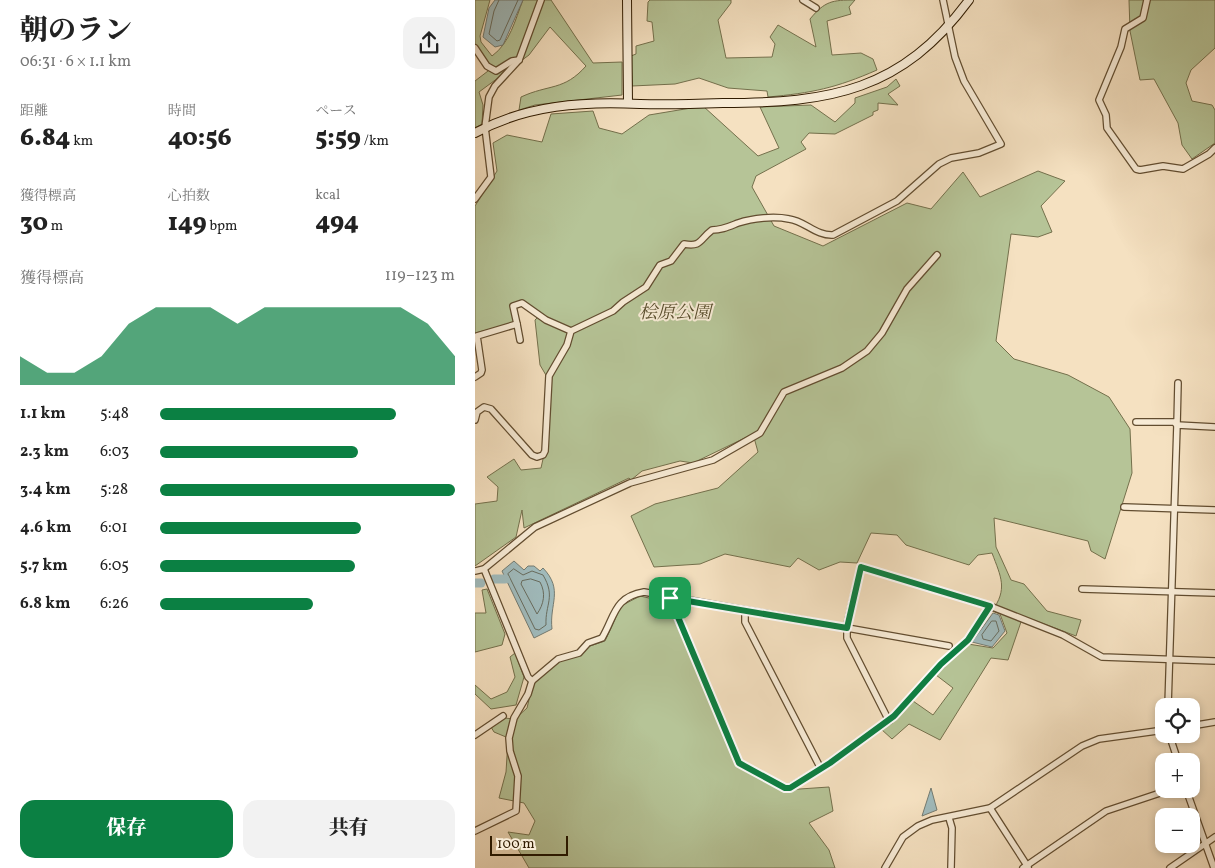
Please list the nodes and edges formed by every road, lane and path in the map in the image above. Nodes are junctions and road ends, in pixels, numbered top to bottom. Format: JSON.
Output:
{"nodes":[{"id":1,"x":541,"y":0,"type":"edge"},
{"id":2,"x":627,"y":0,"type":"edge"},
{"id":3,"x":803,"y":0,"type":"edge"},
{"id":4,"x":943,"y":0,"type":"edge"},
{"id":5,"x":969,"y":0,"type":"edge"},
{"id":6,"x":1147,"y":0,"type":"edge"},
{"id":7,"x":816,"y":8,"type":"dead end"},
{"id":8,"x":949,"y":25,"type":"junction"},
{"id":9,"x":475,"y":48,"type":"edge"},
{"id":10,"x":519,"y":60,"type":"junction"},
{"id":11,"x":628,"y":103,"type":"junction"},
{"id":12,"x":485,"y":127,"type":"junction"},
{"id":13,"x":475,"y":133,"type":"edge"},
{"id":14,"x":1215,"y":148,"type":"edge"},
{"id":15,"x":475,"y":199,"type":"edge"},
{"id":16,"x":937,"y":255,"type":"dead end"},
{"id":17,"x":517,"y":324,"type":"junction"},
{"id":18,"x":571,"y":331,"type":"junction"},
{"id":19,"x":521,"y":340,"type":"dead end"},
{"id":20,"x":475,"y":376,"type":"edge"},
{"id":21,"x":1178,"y":383,"type":"dead end"},
{"id":22,"x":475,"y":420,"type":"edge"},
{"id":23,"x":1136,"y":422,"type":"dead end"},
{"id":24,"x":1177,"y":425,"type":"junction"},
{"id":25,"x":1215,"y":427,"type":"edge"},
{"id":26,"x":1125,"y":507,"type":"dead end"},
{"id":27,"x":1174,"y":509,"type":"junction"},
{"id":28,"x":1215,"y":510,"type":"edge"},
{"id":29,"x":484,"y":569,"type":"junction"},
{"id":30,"x":475,"y":571,"type":"edge"},
{"id":31,"x":1081,"y":589,"type":"dead end"},
{"id":32,"x":1171,"y":592,"type":"junction"},
{"id":33,"x":1215,"y":593,"type":"edge"},
{"id":34,"x":670,"y":598,"type":"junction"},
{"id":35,"x":990,"y":606,"type":"junction"},
{"id":36,"x":745,"y":611,"type":"junction"},
{"id":37,"x":847,"y":628,"type":"junction"},
{"id":38,"x":949,"y":646,"type":"dead end"},
{"id":39,"x":1169,"y":659,"type":"junction"},
{"id":40,"x":1215,"y":661,"type":"edge"},
{"id":41,"x":532,"y":681,"type":"junction"},
{"id":42,"x":1168,"y":698,"type":"edge"},
{"id":43,"x":503,"y":716,"type":"dead end"},
{"id":44,"x":889,"y":721,"type":"junction"},
{"id":45,"x":1215,"y":722,"type":"edge"},
{"id":46,"x":1200,"y":724,"type":"edge"},
{"id":47,"x":1155,"y":731,"type":"edge"},
{"id":48,"x":475,"y":735,"type":"edge"},
{"id":49,"x":821,"y":769,"type":"junction"},
{"id":50,"x":1155,"y":794,"type":"edge"},
{"id":51,"x":1189,"y":798,"type":"edge"},
{"id":52,"x":990,"y":808,"type":"junction"},
{"id":53,"x":949,"y":818,"type":"junction"},
{"id":54,"x":475,"y":831,"type":"edge"},
{"id":55,"x":1215,"y":837,"type":"edge"},
{"id":56,"x":1206,"y":843,"type":"junction"},
{"id":57,"x":1026,"y":867,"type":"edge"},
{"id":58,"x":885,"y":868,"type":"edge"},
{"id":59,"x":951,"y":868,"type":"edge"},
{"id":60,"x":1169,"y":868,"type":"edge"},
{"id":61,"x":1214,"y":868,"type":"edge"}],
"edges":[{"from":1,"to":10,"type":"street"},
{"from":2,"to":11,"type":"street"},
{"from":3,"to":7,"type":"street"},
{"from":4,"to":8,"type":"street"},
{"from":5,"to":8,"type":"street"},
{"from":6,"to":14,"type":"street"},
{"from":8,"to":11,"type":"street"},
{"from":8,"to":18,"type":"street"},
{"from":9,"to":10,"type":"street"},
{"from":10,"to":12,"type":"street"},
{"from":11,"to":12,"type":"street"},
{"from":12,"to":13,"type":"street"},
{"from":12,"to":15,"type":"street"},
{"from":16,"to":29,"type":"street"},
{"from":17,"to":18,"type":"street"},
{"from":17,"to":19,"type":"street"},
{"from":17,"to":20,"type":"street"},
{"from":18,"to":22,"type":"street"},
{"from":21,"to":24,"type":"street"},
{"from":23,"to":24,"type":"street"},
{"from":24,"to":25,"type":"street"},
{"from":24,"to":27,"type":"street"},
{"from":26,"to":27,"type":"street"},
{"from":27,"to":28,"type":"street"},
{"from":27,"to":32,"type":"street"},
{"from":29,"to":30,"type":"street"},
{"from":29,"to":41,"type":"street"},
{"from":31,"to":32,"type":"street"},
{"from":32,"to":33,"type":"street"},
{"from":32,"to":39,"type":"street"},
{"from":34,"to":36,"type":"street"},
{"from":34,"to":41,"type":"street"},
{"from":34,"to":49,"type":"street"},
{"from":35,"to":37,"type":"street"},
{"from":35,"to":39,"type":"street"},
{"from":35,"to":44,"type":"street"},
{"from":36,"to":37,"type":"street"},
{"from":36,"to":49,"type":"street"},
{"from":37,"to":38,"type":"street"},
{"from":37,"to":44,"type":"street"},
{"from":39,"to":40,"type":"street"},
{"from":39,"to":42,"type":"street"},
{"from":41,"to":54,"type":"street"},
{"from":43,"to":48,"type":"street"},
{"from":44,"to":49,"type":"street"},
{"from":45,"to":46,"type":"street"},
{"from":47,"to":52,"type":"street"},
{"from":50,"to":57,"type":"street"},
{"from":51,"to":56,"type":"street"},
{"from":52,"to":53,"type":"street"},
{"from":52,"to":57,"type":"street"},
{"from":53,"to":58,"type":"street"},
{"from":53,"to":59,"type":"street"},
{"from":55,"to":56,"type":"street"},
{"from":56,"to":60,"type":"street"},
{"from":56,"to":61,"type":"street"}]}
